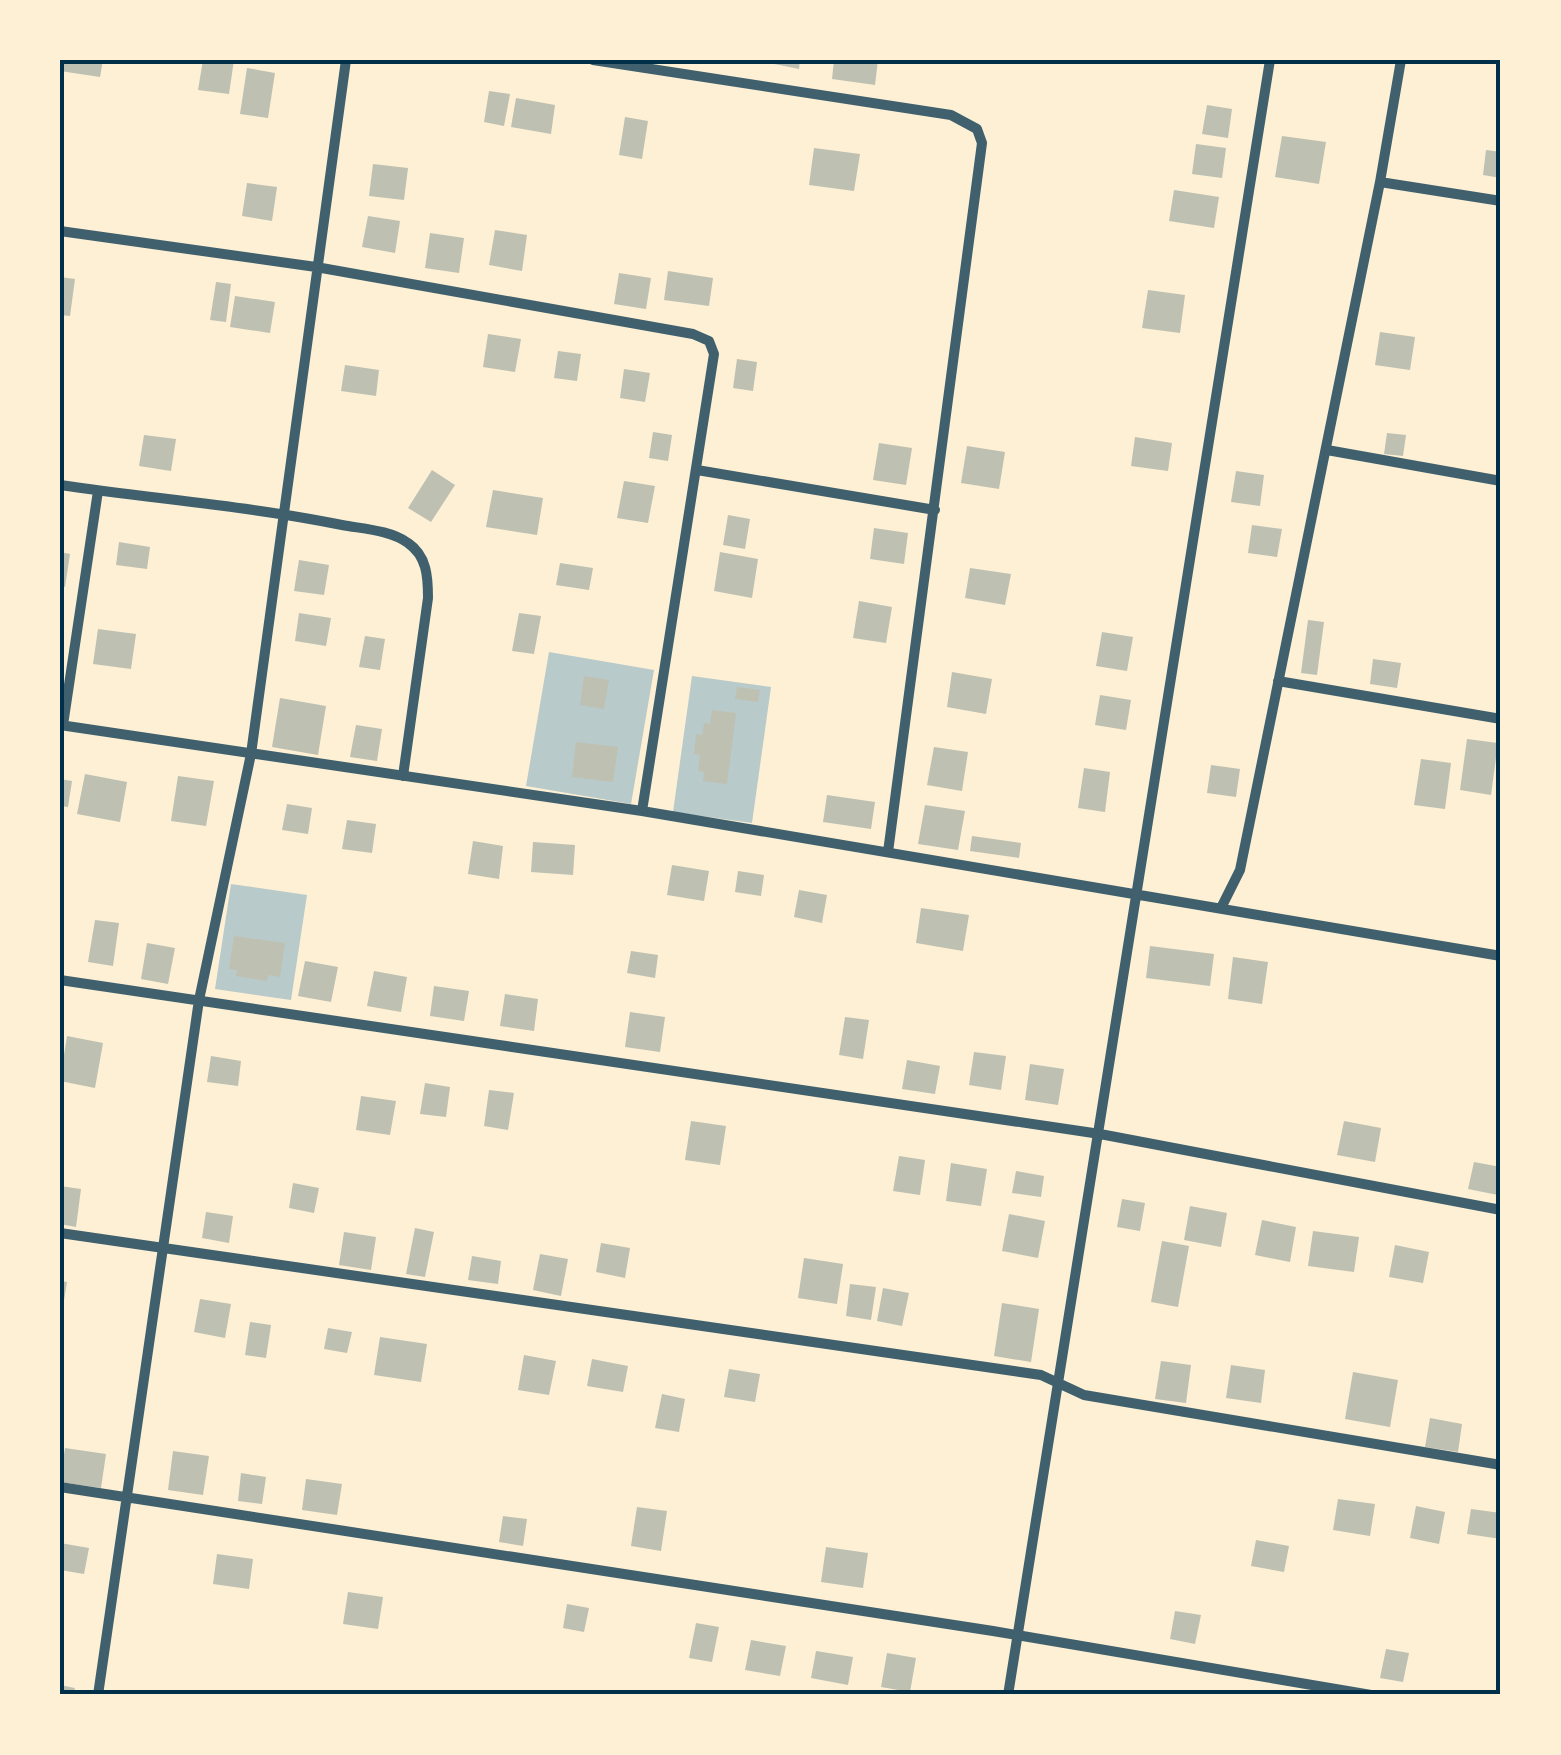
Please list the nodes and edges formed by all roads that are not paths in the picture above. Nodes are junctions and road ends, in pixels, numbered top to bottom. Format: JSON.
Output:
{"nodes":[{"id":1,"x":346,"y":60,"type":"edge"},
{"id":2,"x":593,"y":60,"type":"edge"},
{"id":3,"x":1270,"y":60,"type":"edge"},
{"id":4,"x":1401,"y":60,"type":"edge"},
{"id":5,"x":1380,"y":182,"type":"junction"},
{"id":6,"x":1501,"y":201,"type":"edge"},
{"id":7,"x":60,"y":230,"type":"edge"},
{"id":8,"x":316,"y":267,"type":"junction"},
{"id":9,"x":1326,"y":450,"type":"junction"},
{"id":10,"x":697,"y":470,"type":"junction"},
{"id":11,"x":1501,"y":481,"type":"edge"},
{"id":12,"x":60,"y":486,"type":"edge"},
{"id":13,"x":98,"y":491,"type":"junction"},
{"id":14,"x":935,"y":510,"type":"junction"},
{"id":15,"x":284,"y":513,"type":"junction"},
{"id":16,"x":1278,"y":681,"type":"junction"},
{"id":17,"x":1501,"y":719,"type":"edge"},
{"id":18,"x":62,"y":725,"type":"edge"},
{"id":19,"x":251,"y":754,"type":"junction"},
{"id":20,"x":403,"y":776,"type":"junction"},
{"id":21,"x":642,"y":811,"type":"junction"},
{"id":22,"x":888,"y":852,"type":"junction"},
{"id":23,"x":1137,"y":894,"type":"junction"},
{"id":24,"x":1221,"y":908,"type":"junction"},
{"id":25,"x":1501,"y":956,"type":"edge"},
{"id":26,"x":60,"y":980,"type":"edge"},
{"id":27,"x":199,"y":1000,"type":"junction"},
{"id":28,"x":1100,"y":1134,"type":"junction"},
{"id":29,"x":1501,"y":1210,"type":"edge"},
{"id":30,"x":60,"y":1233,"type":"edge"},
{"id":31,"x":163,"y":1248,"type":"junction"},
{"id":32,"x":1060,"y":1382,"type":"junction"},
{"id":33,"x":1501,"y":1464,"type":"edge"},
{"id":34,"x":60,"y":1487,"type":"edge"},
{"id":35,"x":128,"y":1498,"type":"junction"},
{"id":36,"x":1018,"y":1638,"type":"junction"},
{"id":37,"x":98,"y":1695,"type":"edge"},
{"id":38,"x":1008,"y":1695,"type":"edge"},
{"id":39,"x":1371,"y":1695,"type":"edge"}],
"edges":[{"from":1,"to":8,"type":"street"},
{"from":2,"to":14,"type":"street"},
{"from":3,"to":23,"type":"street"},
{"from":4,"to":5,"type":"street"},
{"from":5,"to":6,"type":"street"},
{"from":5,"to":9,"type":"street"},
{"from":7,"to":8,"type":"street"},
{"from":8,"to":10,"type":"street"},
{"from":8,"to":15,"type":"street"},
{"from":9,"to":11,"type":"street"},
{"from":9,"to":16,"type":"street"},
{"from":10,"to":14,"type":"street"},
{"from":10,"to":21,"type":"street"},
{"from":12,"to":13,"type":"street"},
{"from":13,"to":15,"type":"street"},
{"from":13,"to":18,"type":"street"},
{"from":14,"to":22,"type":"street"},
{"from":15,"to":19,"type":"street"},
{"from":15,"to":20,"type":"street"},
{"from":16,"to":17,"type":"street"},
{"from":16,"to":24,"type":"street"},
{"from":18,"to":19,"type":"street"},
{"from":19,"to":20,"type":"street"},
{"from":19,"to":27,"type":"street"},
{"from":20,"to":21,"type":"street"},
{"from":21,"to":22,"type":"street"},
{"from":22,"to":23,"type":"street"},
{"from":23,"to":24,"type":"street"},
{"from":23,"to":28,"type":"street"},
{"from":24,"to":25,"type":"street"},
{"from":26,"to":27,"type":"street"},
{"from":27,"to":28,"type":"street"},
{"from":27,"to":31,"type":"street"},
{"from":28,"to":29,"type":"street"},
{"from":28,"to":32,"type":"street"},
{"from":30,"to":31,"type":"street"},
{"from":31,"to":32,"type":"street"},
{"from":31,"to":35,"type":"street"},
{"from":32,"to":33,"type":"street"},
{"from":32,"to":36,"type":"street"},
{"from":34,"to":35,"type":"street"},
{"from":35,"to":36,"type":"street"},
{"from":35,"to":37,"type":"street"},
{"from":36,"to":38,"type":"street"},
{"from":36,"to":39,"type":"street"}]}
